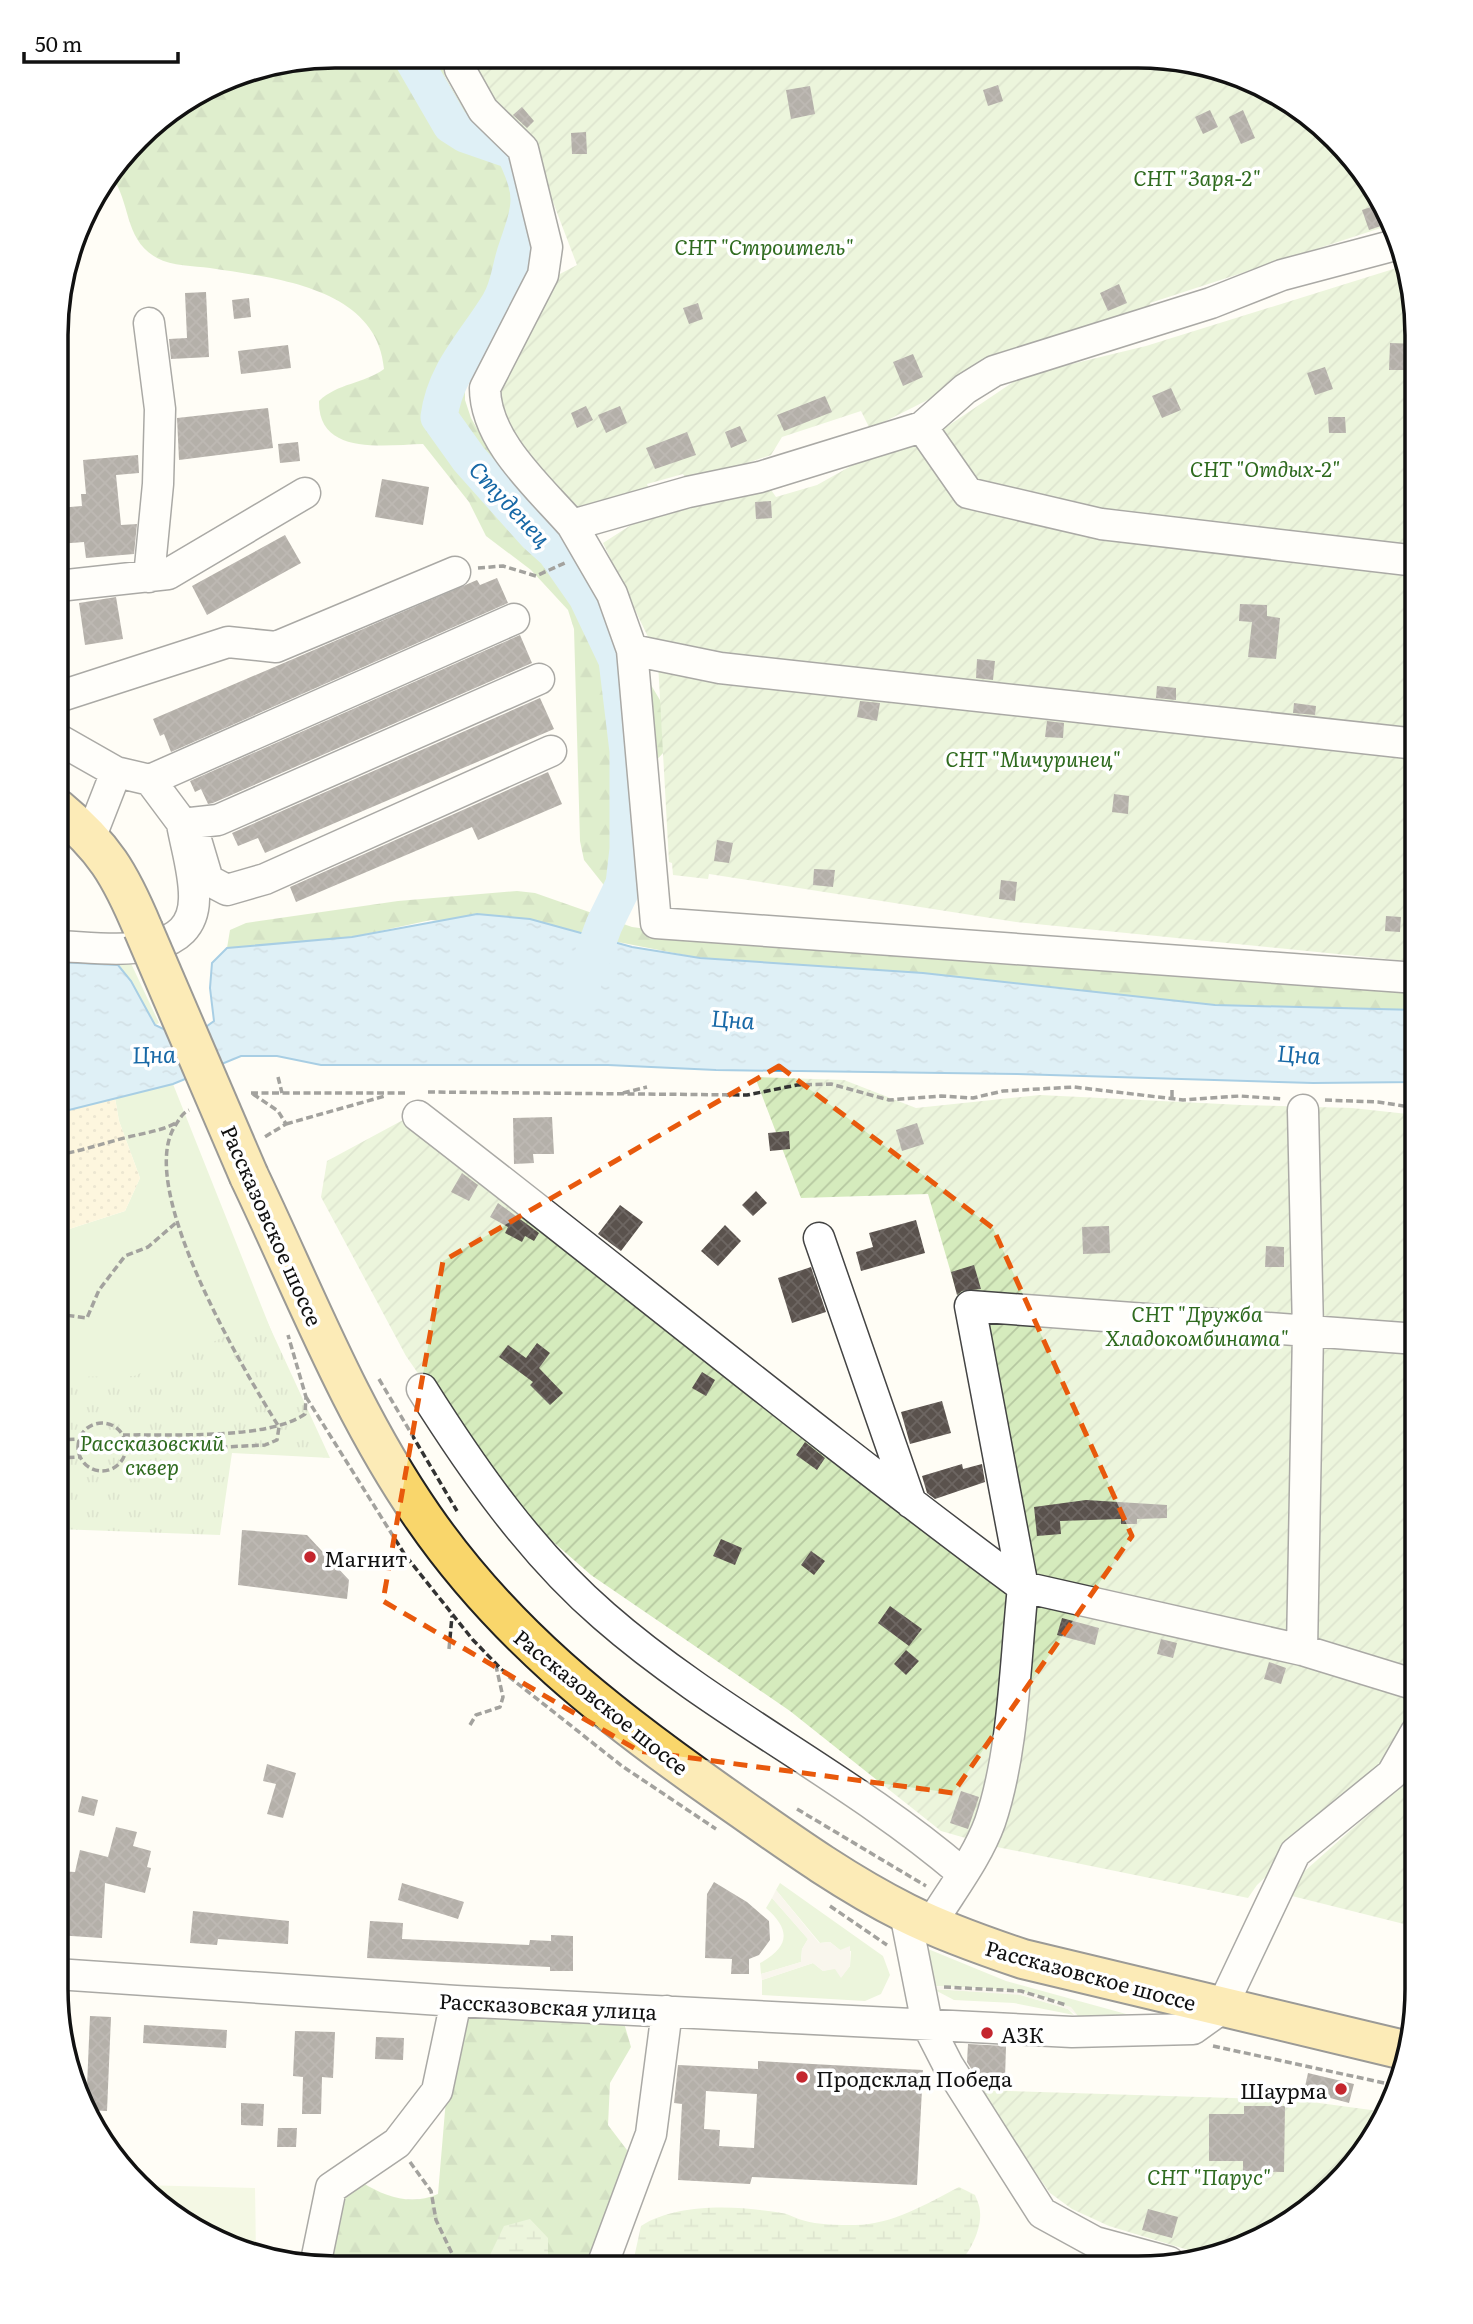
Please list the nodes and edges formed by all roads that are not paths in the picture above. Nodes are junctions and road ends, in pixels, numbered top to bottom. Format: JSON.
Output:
{"nodes":[{"id":1,"x":460,"y":68,"type":"edge"},
{"id":2,"x":1390,"y":247,"type":"edge"},
{"id":3,"x":149,"y":323,"type":"dead end"},
{"id":4,"x":922,"y":427,"type":"junction"},
{"id":5,"x":305,"y":493,"type":"dead end"},
{"id":6,"x":572,"y":526,"type":"junction"},
{"id":7,"x":1405,"y":560,"type":"edge"},
{"id":8,"x":455,"y":572,"type":"road end"},
{"id":9,"x":149,"y":576,"type":"junction"},
{"id":10,"x":68,"y":585,"type":"edge"},
{"id":11,"x":514,"y":619,"type":"dead end"},
{"id":12,"x":632,"y":650,"type":"junction"},
{"id":13,"x":539,"y":679,"type":"dead end"},
{"id":14,"x":68,"y":694,"type":"edge"},
{"id":15,"x":1405,"y":743,"type":"edge"},
{"id":16,"x":68,"y":745,"type":"edge"},
{"id":17,"x":551,"y":751,"type":"dead end"},
{"id":18,"x":116,"y":772,"type":"junction"},
{"id":19,"x":150,"y":780,"type":"junction"},
{"id":20,"x":68,"y":817,"type":"edge"},
{"id":21,"x":182,"y":824,"type":"junction"},
{"id":22,"x":91,"y":836,"type":"junction"},
{"id":23,"x":68,"y":941,"type":"edge"},
{"id":24,"x":1405,"y":977,"type":"edge"},
{"id":25,"x":1302,"y":1103,"type":"road end"},
{"id":26,"x":418,"y":1116,"type":"dead end"},
{"id":27,"x":819,"y":1238,"type":"dead end"},
{"id":28,"x":1308,"y":1331,"type":"junction"},
{"id":29,"x":1405,"y":1338,"type":"edge"},
{"id":30,"x":422,"y":1389,"type":"dead end"},
{"id":31,"x":911,"y":1504,"type":"junction"},
{"id":32,"x":1023,"y":1587,"type":"junction"},
{"id":33,"x":1302,"y":1650,"type":"junction"},
{"id":34,"x":1405,"y":1682,"type":"edge"},
{"id":35,"x":1405,"y":1751,"type":"edge"},
{"id":36,"x":961,"y":1872,"type":"junction"},
{"id":37,"x":918,"y":1919,"type":"junction"},
{"id":38,"x":68,"y":1975,"type":"edge"},
{"id":39,"x":456,"y":2001,"type":"junction"},
{"id":40,"x":1220,"y":2009,"type":"junction"},
{"id":41,"x":667,"y":2011,"type":"junction"},
{"id":42,"x":927,"y":2024,"type":"junction"},
{"id":43,"x":1398,"y":2049,"type":"edge"},
{"id":44,"x":317,"y":2255,"type":"edge"},
{"id":45,"x":606,"y":2256,"type":"edge"},
{"id":46,"x":1145,"y":2256,"type":"edge"}],
"edges":[{"from":1,"to":6,"type":"street"},
{"from":2,"to":4,"type":"street"},
{"from":3,"to":9,"type":"street"},
{"from":4,"to":6,"type":"street"},
{"from":4,"to":7,"type":"street"},
{"from":5,"to":9,"type":"street"},
{"from":6,"to":12,"type":"street"},
{"from":8,"to":14,"type":"street"},
{"from":9,"to":10,"type":"street"},
{"from":11,"to":19,"type":"street"},
{"from":12,"to":15,"type":"street"},
{"from":12,"to":24,"type":"street"},
{"from":13,"to":21,"type":"street"},
{"from":16,"to":18,"type":"street"},
{"from":17,"to":21,"type":"street"},
{"from":18,"to":19,"type":"street"},
{"from":18,"to":22,"type":"street"},
{"from":19,"to":21,"type":"street"},
{"from":20,"to":22,"type":"main road","name":"Рассказовское шоссе"},
{"from":21,"to":23,"type":"street"},
{"from":22,"to":37,"type":"main road","name":"Рассказовское шоссе","bridge":true},
{"from":25,"to":28,"type":"street"},
{"from":26,"to":31,"type":"street"},
{"from":27,"to":31,"type":"street"},
{"from":28,"to":29,"type":"street"},
{"from":28,"to":32,"type":"street"},
{"from":28,"to":33,"type":"street"},
{"from":30,"to":36,"type":"street"},
{"from":31,"to":32,"type":"street"},
{"from":32,"to":33,"type":"street"},
{"from":32,"to":36,"type":"street"},
{"from":33,"to":34,"type":"street"},
{"from":35,"to":40,"type":"street"},
{"from":36,"to":37,"type":"street"},
{"from":37,"to":40,"type":"main road","name":"Рассказовское шоссе"},
{"from":37,"to":42,"type":"street"},
{"from":38,"to":39,"type":"street","name":"Рассказовская улица"},
{"from":39,"to":41,"type":"street","name":"Рассказовская улица"},
{"from":39,"to":44,"type":"street"},
{"from":40,"to":42,"type":"street","name":"Рассказовская улица"},
{"from":40,"to":43,"type":"main road","name":"Рассказовское шоссе"},
{"from":41,"to":42,"type":"street","name":"Рассказовская улица"},
{"from":41,"to":45,"type":"street"},
{"from":42,"to":46,"type":"street"}]}
